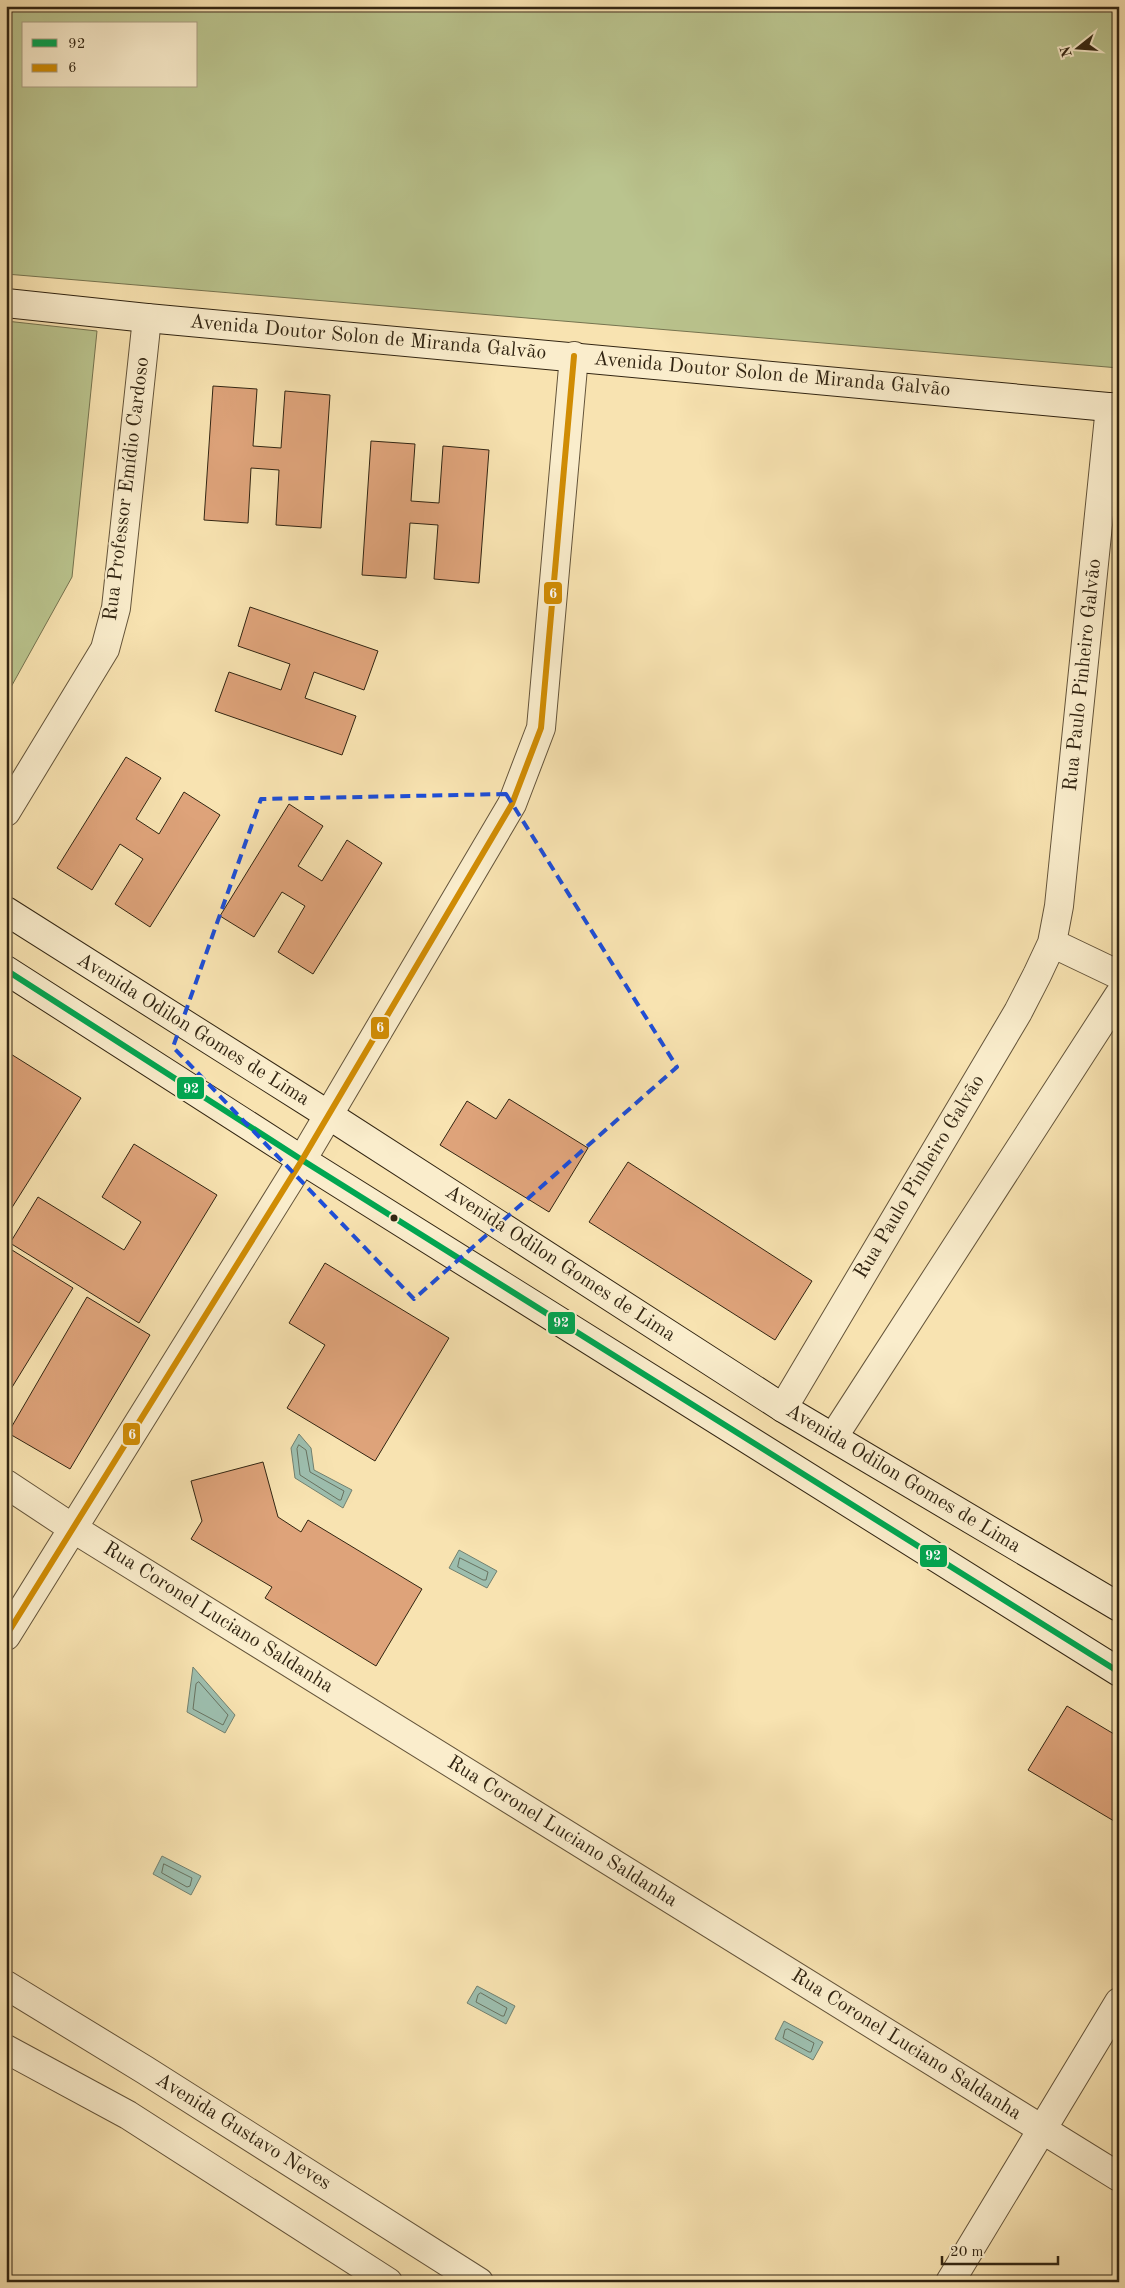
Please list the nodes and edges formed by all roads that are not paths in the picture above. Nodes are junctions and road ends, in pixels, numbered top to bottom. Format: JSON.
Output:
{"nodes":[{"id":1,"x":6,"y":303,"type":"edge"},
{"id":2,"x":147,"y":318,"type":"junction"},
{"id":3,"x":574,"y":356,"type":"junction"},
{"id":4,"x":1114,"y":407,"type":"edge"},
{"id":5,"x":6,"y":812,"type":"edge"},
{"id":6,"x":6,"y":912,"type":"edge"},
{"id":7,"x":1052,"y":943,"type":"junction"},
{"id":8,"x":6,"y":970,"type":"edge"},
{"id":9,"x":1119,"y":976,"type":"edge"},
{"id":10,"x":1119,"y":995,"type":"edge"},
{"id":11,"x":327,"y":1114,"type":"junction"},
{"id":12,"x":302,"y":1160,"type":"junction"},
{"id":13,"x":783,"y":1408,"type":"junction"},
{"id":14,"x":834,"y":1436,"type":"junction"},
{"id":15,"x":6,"y":1484,"type":"edge"},
{"id":16,"x":74,"y":1529,"type":"junction"},
{"id":17,"x":1119,"y":1607,"type":"edge"},
{"id":18,"x":6,"y":1636,"type":"edge"},
{"id":19,"x":1119,"y":1672,"type":"edge"},
{"id":20,"x":6,"y":1985,"type":"edge"},
{"id":21,"x":1119,"y":2002,"type":"edge"},
{"id":22,"x":6,"y":2049,"type":"edge"},
{"id":23,"x":1043,"y":2130,"type":"junction"},
{"id":24,"x":1119,"y":2177,"type":"edge"},
{"id":25,"x":388,"y":2282,"type":"edge"},
{"id":26,"x":479,"y":2282,"type":"edge"},
{"id":27,"x":950,"y":2282,"type":"edge"}],
"edges":[{"from":1,"to":2,"type":"street","name":"Avenida Doutor Solon de Miranda Galvão"},
{"from":2,"to":3,"type":"street","name":"Avenida Doutor Solon de Miranda Galvão"},
{"from":2,"to":5,"type":"street","name":"Rua Professor Emídio Cardoso"},
{"from":3,"to":4,"type":"street","name":"Avenida Doutor Solon de Miranda Galvão"},
{"from":3,"to":11,"type":"street"},
{"from":4,"to":7,"type":"street","name":"Rua Paulo Pinheiro Galvão"},
{"from":6,"to":11,"type":"street","name":"Avenida Odilon Gomes de Lima"},
{"from":7,"to":9,"type":"street"},
{"from":7,"to":13,"type":"street","name":"Rua Paulo Pinheiro Galvão"},
{"from":8,"to":12,"type":"street"},
{"from":10,"to":14,"type":"street"},
{"from":11,"to":12,"type":"street"},
{"from":11,"to":13,"type":"street","name":"Avenida Odilon Gomes de Lima"},
{"from":12,"to":16,"type":"street"},
{"from":12,"to":19,"type":"street"},
{"from":13,"to":14,"type":"street","name":"Avenida Odilon Gomes de Lima"},
{"from":14,"to":17,"type":"street","name":"Avenida Odilon Gomes de Lima"},
{"from":15,"to":16,"type":"street","name":"Rua Coronel Luciano Saldanha"},
{"from":16,"to":18,"type":"street"},
{"from":16,"to":23,"type":"street","name":"Rua Coronel Luciano Saldanha"},
{"from":20,"to":26,"type":"street","name":"Avenida Gustavo Neves"},
{"from":21,"to":23,"type":"street"},
{"from":22,"to":25,"type":"street"},
{"from":23,"to":24,"type":"street","name":"Rua Coronel Luciano Saldanha"},
{"from":23,"to":27,"type":"street"}]}
